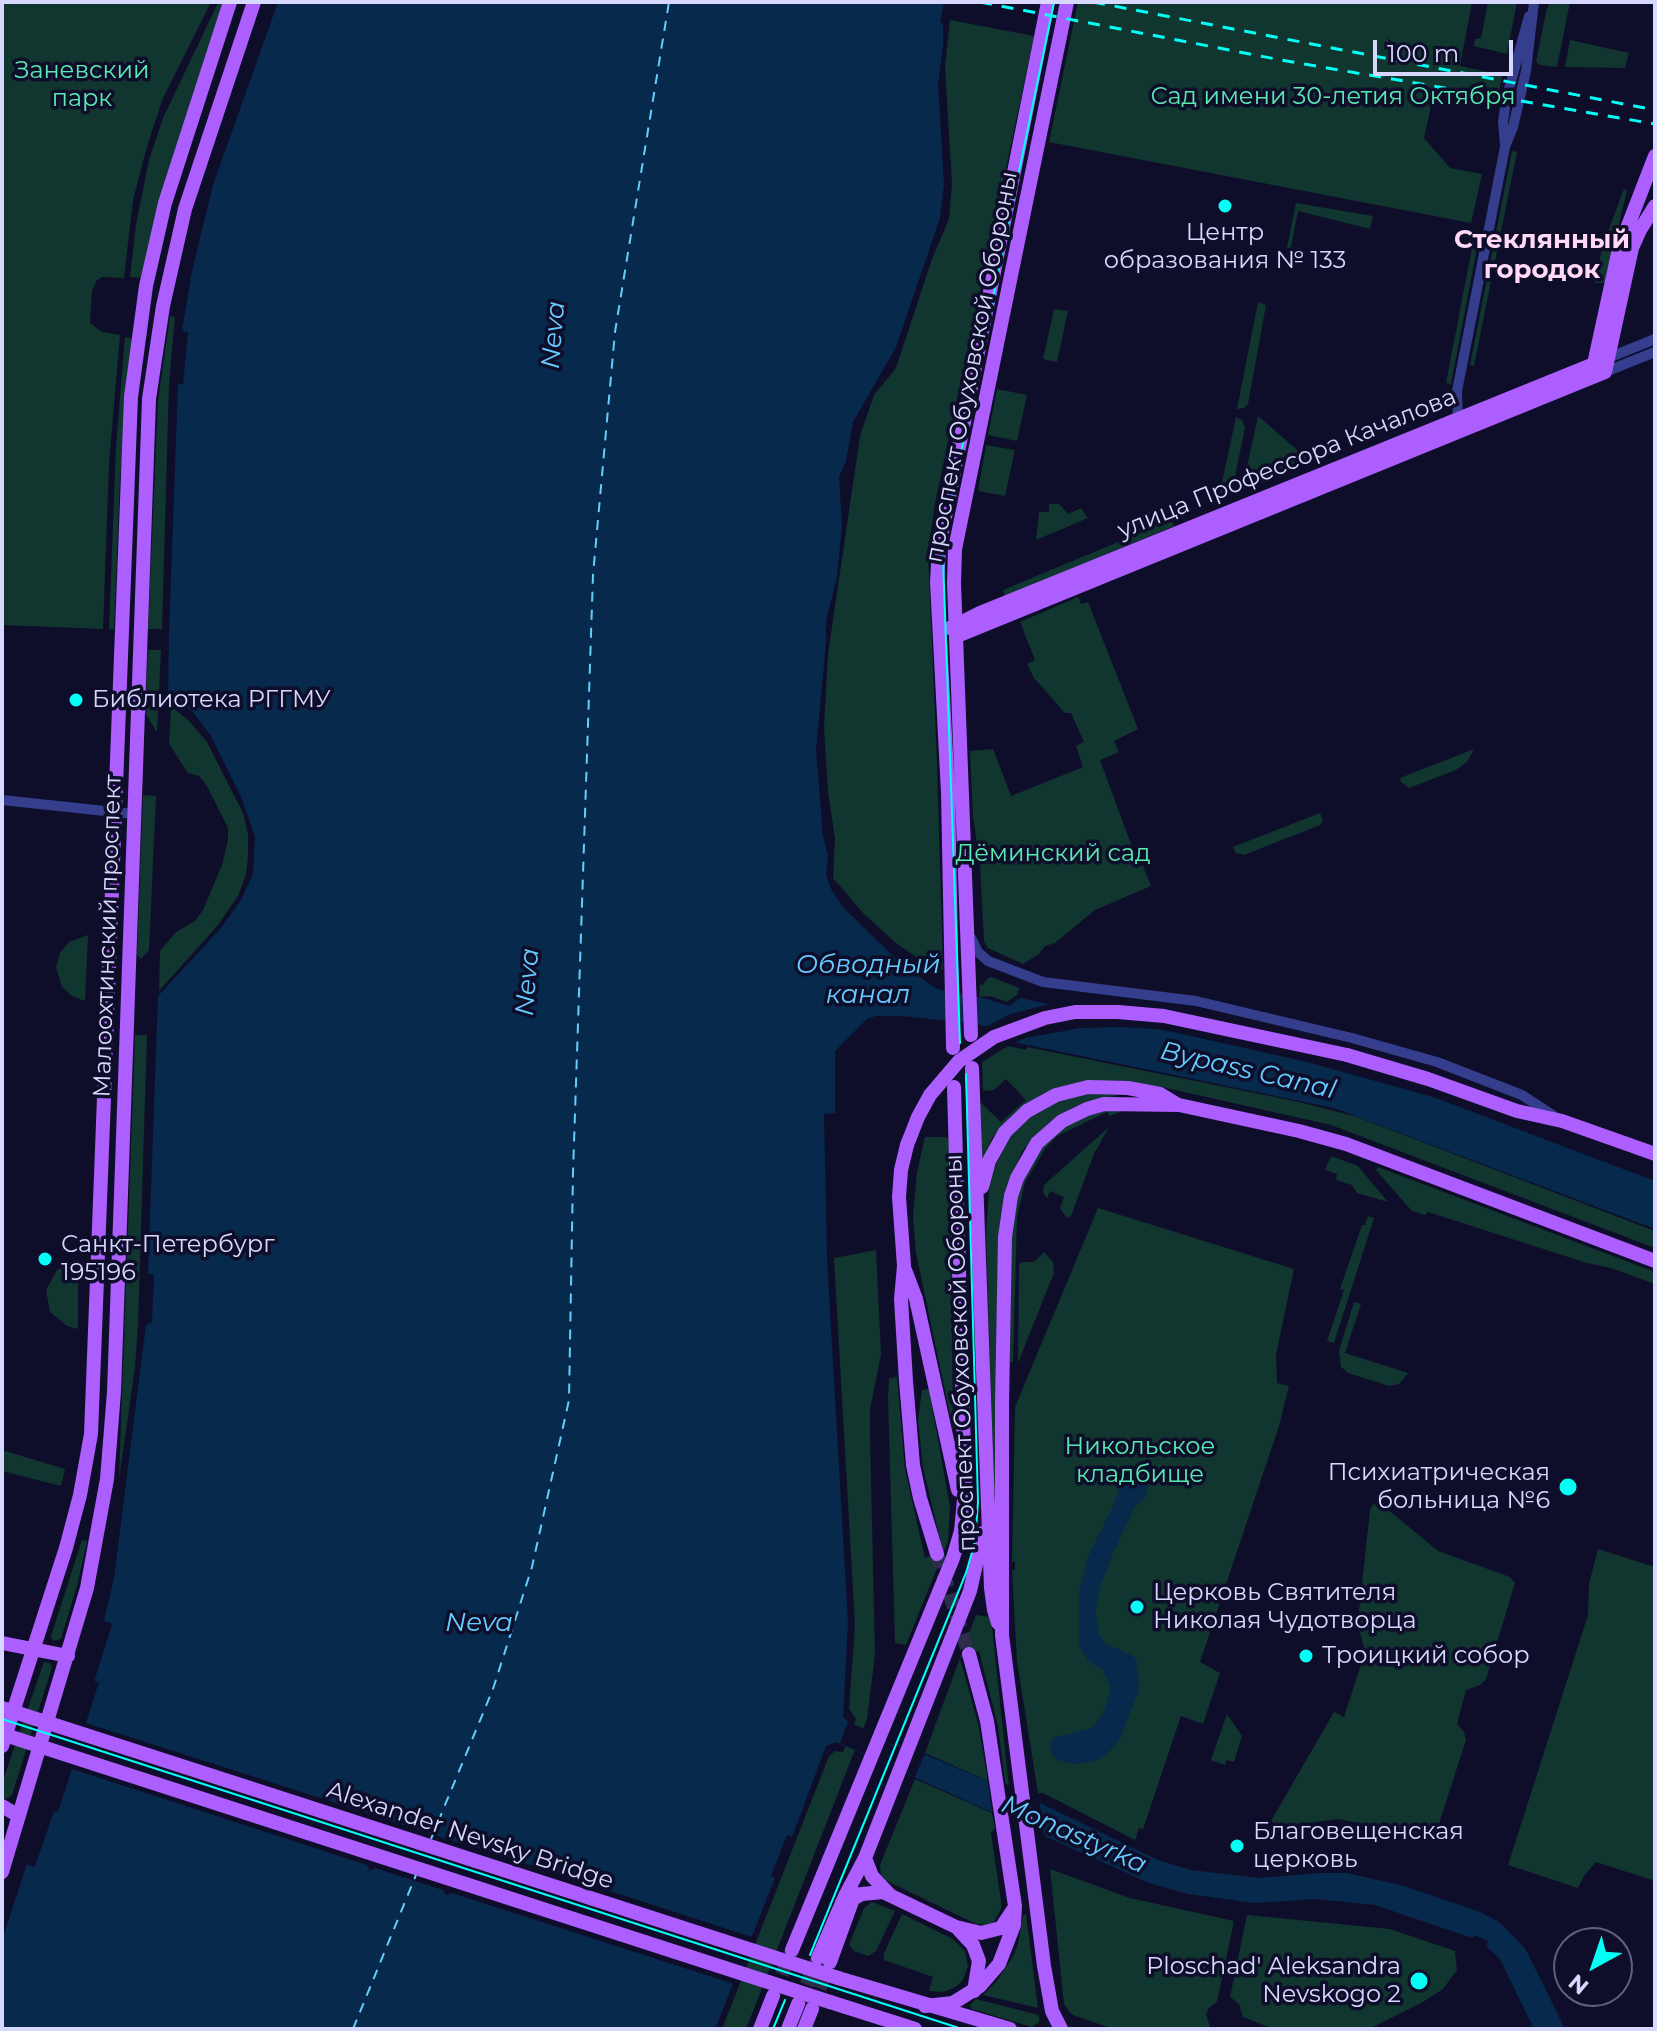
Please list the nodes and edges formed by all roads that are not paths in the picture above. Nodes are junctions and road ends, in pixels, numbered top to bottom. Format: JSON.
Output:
{"nodes":[{"id":1,"x":230,"y":2,"type":"edge"},
{"id":2,"x":254,"y":2,"type":"edge"},
{"id":3,"x":1048,"y":2,"type":"edge"},
{"id":4,"x":1067,"y":2,"type":"edge"},
{"id":5,"x":1533,"y":6,"type":"edge"},
{"id":6,"x":1655,"y":156,"type":"edge"},
{"id":7,"x":1655,"y":206,"type":"edge"},
{"id":8,"x":1655,"y":339,"type":"edge"},
{"id":9,"x":1655,"y":352,"type":"edge"},
{"id":10,"x":1603,"y":365,"type":"junction"},
{"id":11,"x":1458,"y":424,"type":"junction"},
{"id":12,"x":956,"y":629,"type":"junction"},
{"id":13,"x":940,"y":636,"type":"junction"},
{"id":14,"x":2,"y":800,"type":"edge"},
{"id":15,"x":113,"y":813,"type":"junction"},
{"id":16,"x":133,"y":814,"type":"junction"},
{"id":17,"x":968,"y":930,"type":"junction"},
{"id":18,"x":970,"y":1033,"type":"dead end"},
{"id":19,"x":953,"y":1048,"type":"dead end"},
{"id":20,"x":972,"y":1068,"type":"dead end"},
{"id":21,"x":954,"y":1087,"type":"dead end"},
{"id":22,"x":1179,"y":1105,"type":"junction"},
{"id":23,"x":1562,"y":1121,"type":"junction"},
{"id":24,"x":1655,"y":1154,"type":"edge"},
{"id":25,"x":977,"y":1203,"type":"junction"},
{"id":26,"x":1655,"y":1261,"type":"edge"},
{"id":27,"x":904,"y":1266,"type":"junction"},
{"id":28,"x":988,"y":1505,"type":"junction"},
{"id":29,"x":963,"y":1518,"type":"junction"},
{"id":30,"x":937,"y":1554,"type":"tunnel mouth"},
{"id":31,"x":1002,"y":1635,"type":"junction"},
{"id":32,"x":2,"y":1643,"type":"edge"},
{"id":33,"x":35,"y":1646,"type":"junction"},
{"id":34,"x":969,"y":1654,"type":"tunnel mouth"},
{"id":35,"x":68,"y":1656,"type":"junction"},
{"id":36,"x":2,"y":1708,"type":"edge"},
{"id":37,"x":2,"y":1734,"type":"edge"},
{"id":38,"x":2,"y":1746,"type":"edge"},
{"id":39,"x":2,"y":1809,"type":"edge"},
{"id":40,"x":19,"y":1816,"type":"junction"},
{"id":41,"x":865,"y":1858,"type":"junction"},
{"id":42,"x":2,"y":1872,"type":"edge"},
{"id":43,"x":890,"y":1896,"type":"junction"},
{"id":44,"x":853,"y":1899,"type":"junction"},
{"id":45,"x":1015,"y":1906,"type":"junction"},
{"id":46,"x":956,"y":1927,"type":"junction"},
{"id":47,"x":792,"y":1950,"type":"tunnel mouth"},
{"id":48,"x":974,"y":1991,"type":"junction"},
{"id":49,"x":773,"y":1996,"type":"tunnel mouth"},
{"id":50,"x":925,"y":2006,"type":"junction"},
{"id":51,"x":760,"y":2029,"type":"edge"},
{"id":52,"x":788,"y":2029,"type":"edge"},
{"id":53,"x":804,"y":2029,"type":"edge"},
{"id":54,"x":915,"y":2029,"type":"edge"},
{"id":55,"x":1010,"y":2029,"type":"edge"},
{"id":56,"x":1061,"y":2029,"type":"edge"}],
"edges":[{"from":1,"to":15,"type":"main road","name":"Малоохтинский проспект"},
{"from":2,"to":16,"type":"main road","name":"Малоохтинский проспект"},
{"from":3,"to":13,"type":"main road","name":"проспект Обуховской Обороны"},
{"from":4,"to":12,"type":"main road","name":"проспект Обуховской Обороны"},
{"from":5,"to":11,"type":"street"},
{"from":6,"to":10,"type":"main road"},
{"from":7,"to":10,"type":"main road"},
{"from":8,"to":10,"type":"street","name":"улица Профессора Качалова"},
{"from":9,"to":10,"type":"street","name":"улица Профессора Качалова"},
{"from":10,"to":11,"type":"main road","name":"улица Профессора Качалова"},
{"from":11,"to":12,"type":"main road","name":"улица Профессора Качалова"},
{"from":12,"to":13,"type":"main road","name":"улица Профессора Качалова"},
{"from":12,"to":17,"type":"main road","name":"проспект Обуховской Обороны"},
{"from":13,"to":19,"type":"main road","name":"проспект Обуховской Обороны"},
{"from":14,"to":15,"type":"street"},
{"from":15,"to":16,"type":"street"},
{"from":15,"to":33,"type":"main road","name":"Малоохтинский проспект"},
{"from":16,"to":35,"type":"main road","name":"Малоохтинский проспект"},
{"from":17,"to":18,"type":"main road","name":"проспект Обуховской Обороны"},
{"from":17,"to":23,"type":"street"},
{"from":20,"to":25,"type":"main road","name":"проспект Обуховской Обороны"},
{"from":21,"to":29,"type":"main road","name":"проспект Обуховской Обороны"},
{"from":22,"to":25,"type":"main road"},
{"from":22,"to":26,"type":"main road"},
{"from":22,"to":31,"type":"main road","name":"проспект Обуховской Обороны"},
{"from":23,"to":24,"type":"main road"},
{"from":23,"to":27,"type":"main road","bridge":true},
{"from":25,"to":28,"type":"main road","name":"проспект Обуховской Обороны"},
{"from":27,"to":29,"type":"main road"},
{"from":27,"to":30,"type":"main road","name":"проспект Обуховской Обороны"},
{"from":28,"to":31,"type":"main road","name":"проспект Обуховской Обороны"},
{"from":28,"to":41,"type":"main road"},
{"from":29,"to":47,"type":"main road","name":"проспект Обуховской Обороны"},
{"from":31,"to":56,"type":"main road","name":"проспект Обуховской Обороны"},
{"from":32,"to":33,"type":"main road"},
{"from":33,"to":35,"type":"main road"},
{"from":33,"to":38,"type":"main road","name":"Малоохтинский проспект"},
{"from":34,"to":45,"type":"main road"},
{"from":35,"to":40,"type":"main road","name":"Малоохтинский проспект"},
{"from":36,"to":50,"type":"main road","name":"Alexander Nevsky Bridge","bridge":true},
{"from":37,"to":54,"type":"main road","name":"Alexander Nevsky Bridge","bridge":true},
{"from":39,"to":40,"type":"main road"},
{"from":40,"to":42,"type":"main road","name":"Малоохтинский проспект"},
{"from":41,"to":43,"type":"main road"},
{"from":41,"to":44,"type":"main road"},
{"from":41,"to":44,"type":"main road"},
{"from":43,"to":44,"type":"main road"},
{"from":43,"to":46,"type":"main road"},
{"from":45,"to":46,"type":"main road"},
{"from":45,"to":48,"type":"main road"},
{"from":46,"to":48,"type":"main road"},
{"from":48,"to":50,"type":"main road"},
{"from":49,"to":51,"type":"main road"},
{"from":50,"to":55,"type":"main road","name":"Alexander Nevsky Bridge"},
{"from":52,"to":53,"type":"main road"}]}
